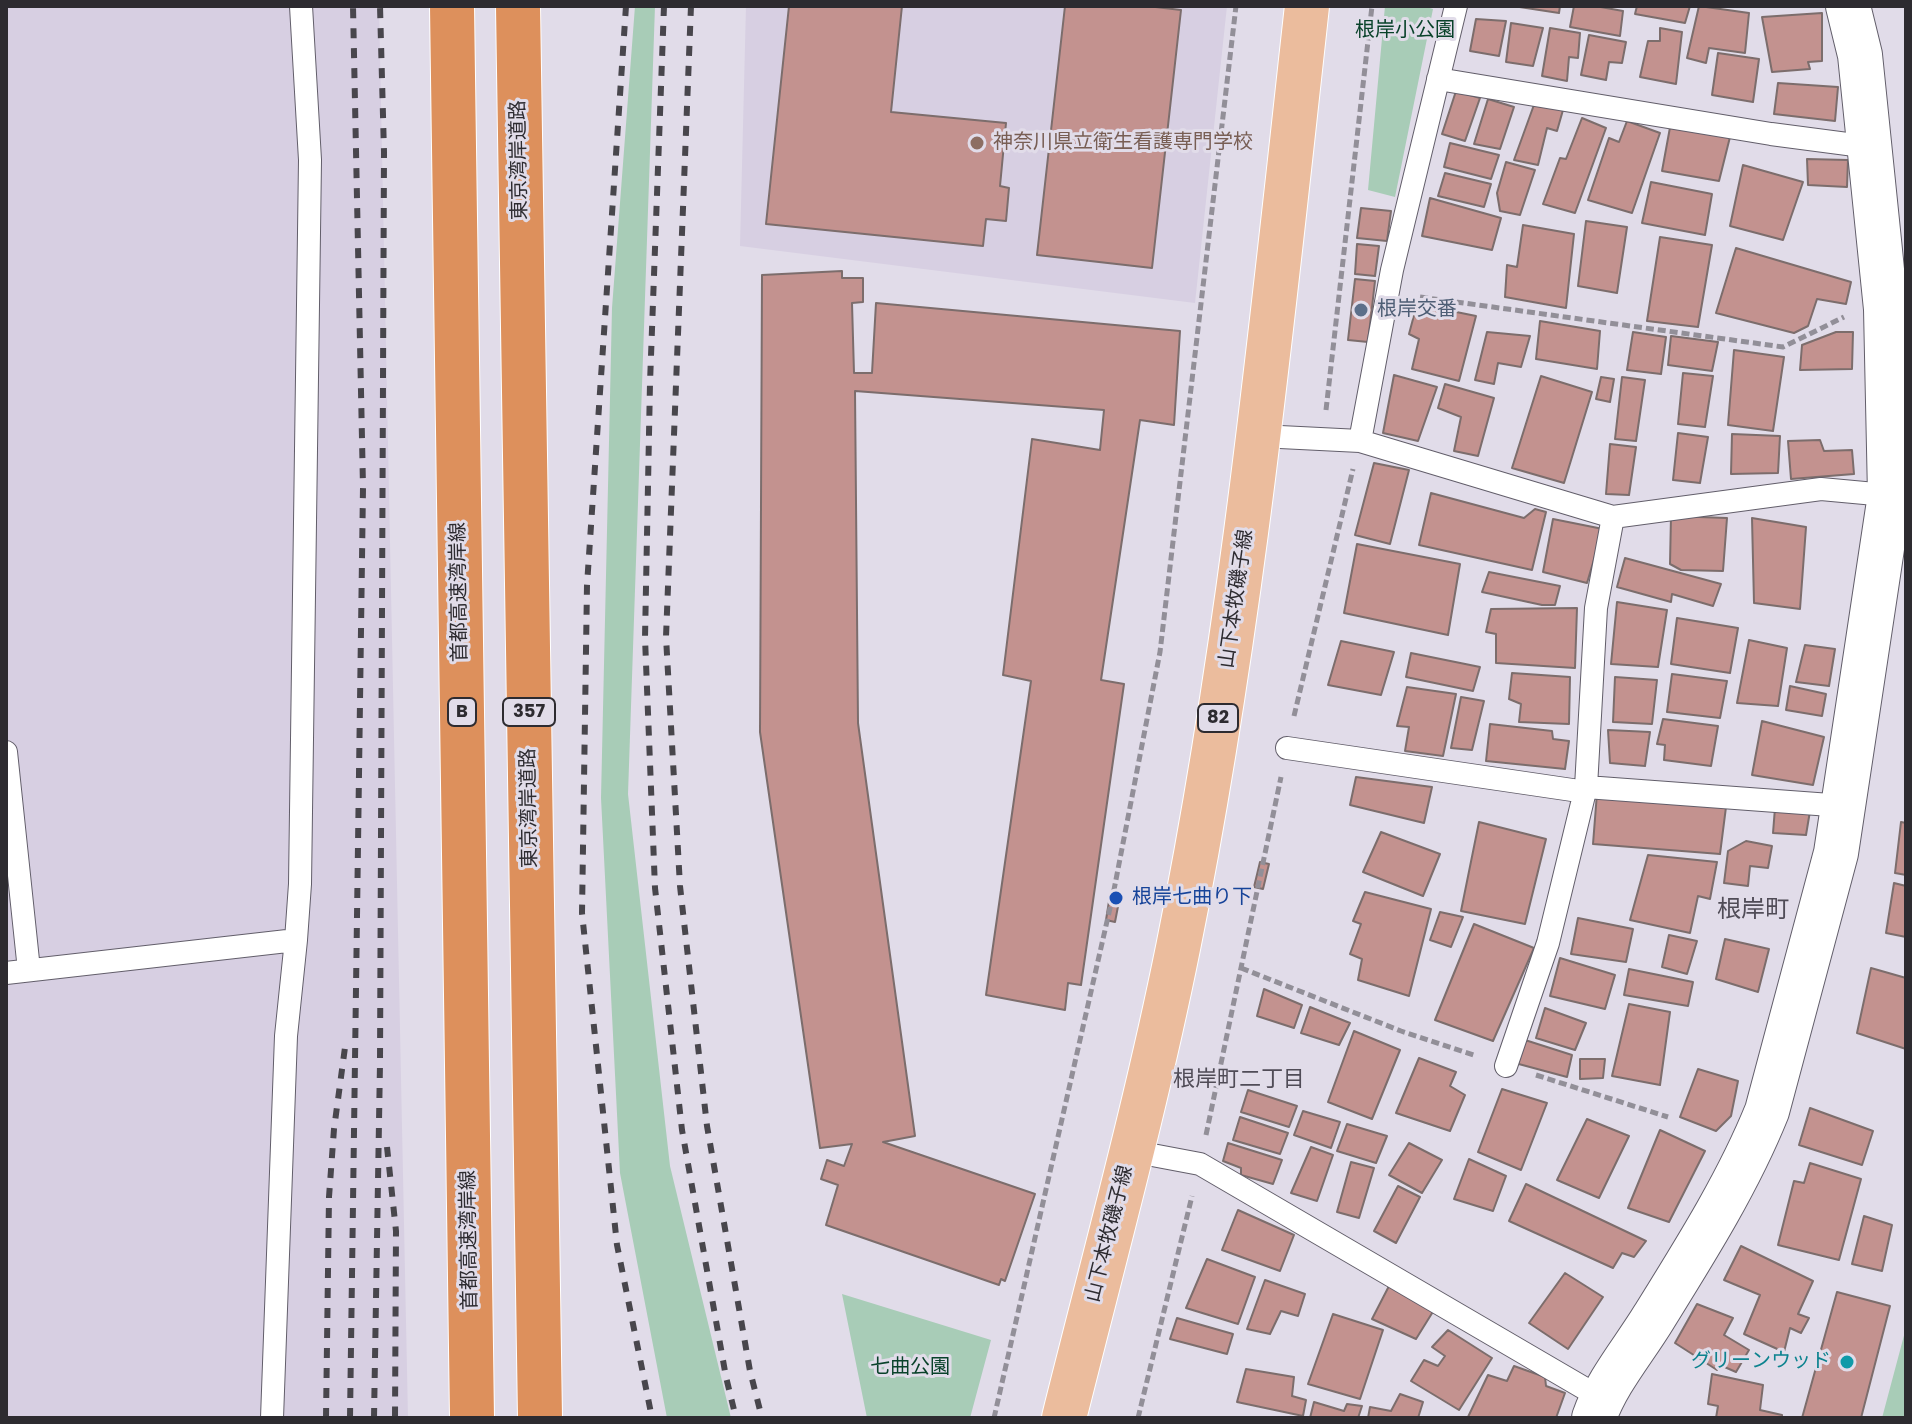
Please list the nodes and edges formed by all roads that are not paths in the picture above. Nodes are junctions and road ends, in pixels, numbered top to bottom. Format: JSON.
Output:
{"nodes":[{"id":1,"x":301,"y":6,"type":"edge"},
{"id":2,"x":452,"y":6,"type":"edge"},
{"id":3,"x":464,"y":6,"type":"edge"},
{"id":4,"x":518,"y":6,"type":"edge"},
{"id":5,"x":531,"y":6,"type":"edge"},
{"id":6,"x":1307,"y":6,"type":"edge"},
{"id":7,"x":1456,"y":6,"type":"edge"},
{"id":8,"x":1848,"y":6,"type":"edge"},
{"id":9,"x":1438,"y":79,"type":"junction"},
{"id":10,"x":1870,"y":147,"type":"junction"},
{"id":11,"x":1260,"y":436,"type":"junction"},
{"id":12,"x":1360,"y":441,"type":"junction"},
{"id":13,"x":1898,"y":496,"type":"edge"},
{"id":14,"x":1613,"y":517,"type":"junction"},
{"id":15,"x":1287,"y":748,"type":"road end"},
{"id":16,"x":6,"y":752,"type":"edge"},
{"id":17,"x":1586,"y":787,"type":"junction"},
{"id":18,"x":1844,"y":806,"type":"junction"},
{"id":19,"x":296,"y":940,"type":"junction"},
{"id":20,"x":29,"y":970,"type":"junction"},
{"id":21,"x":6,"y":973,"type":"edge"},
{"id":22,"x":1506,"y":1066,"type":"road end"},
{"id":23,"x":1131,"y":1151,"type":"junction"},
{"id":24,"x":1598,"y":1408,"type":"edge"},
{"id":25,"x":272,"y":1418,"type":"edge"},
{"id":26,"x":472,"y":1418,"type":"edge"},
{"id":27,"x":482,"y":1418,"type":"edge"},
{"id":28,"x":540,"y":1418,"type":"edge"},
{"id":29,"x":550,"y":1418,"type":"edge"},
{"id":30,"x":1064,"y":1418,"type":"edge"}],
"edges":[{"from":1,"to":19,"type":"lane"},
{"from":2,"to":26,"type":"highway","name":"首都高速湾岸線","number":"B"},
{"from":3,"to":27,"type":"highway"},
{"from":4,"to":28,"type":"highway","name":"東京湾岸道路","number":"357"},
{"from":5,"to":29,"type":"highway"},
{"from":6,"to":11,"type":"main road","name":"山下本牧磯子線","number":"82"},
{"from":7,"to":9,"type":"lane"},
{"from":8,"to":10,"type":"street"},
{"from":9,"to":10,"type":"lane"},
{"from":9,"to":12,"type":"lane"},
{"from":10,"to":13,"type":"street"},
{"from":11,"to":12,"type":"lane"},
{"from":11,"to":23,"type":"main road","name":"山下本牧磯子線","number":"82"},
{"from":12,"to":14,"type":"lane"},
{"from":13,"to":14,"type":"lane"},
{"from":13,"to":18,"type":"street"},
{"from":14,"to":17,"type":"lane"},
{"from":15,"to":17,"type":"lane"},
{"from":16,"to":20,"type":"lane"},
{"from":17,"to":18,"type":"lane"},
{"from":17,"to":22,"type":"lane"},
{"from":18,"to":24,"type":"street"},
{"from":19,"to":20,"type":"lane"},
{"from":19,"to":25,"type":"lane"},
{"from":20,"to":21,"type":"lane"},
{"from":23,"to":24,"type":"lane"},
{"from":23,"to":30,"type":"main road","name":"山下本牧磯子線","number":"82"}]}
